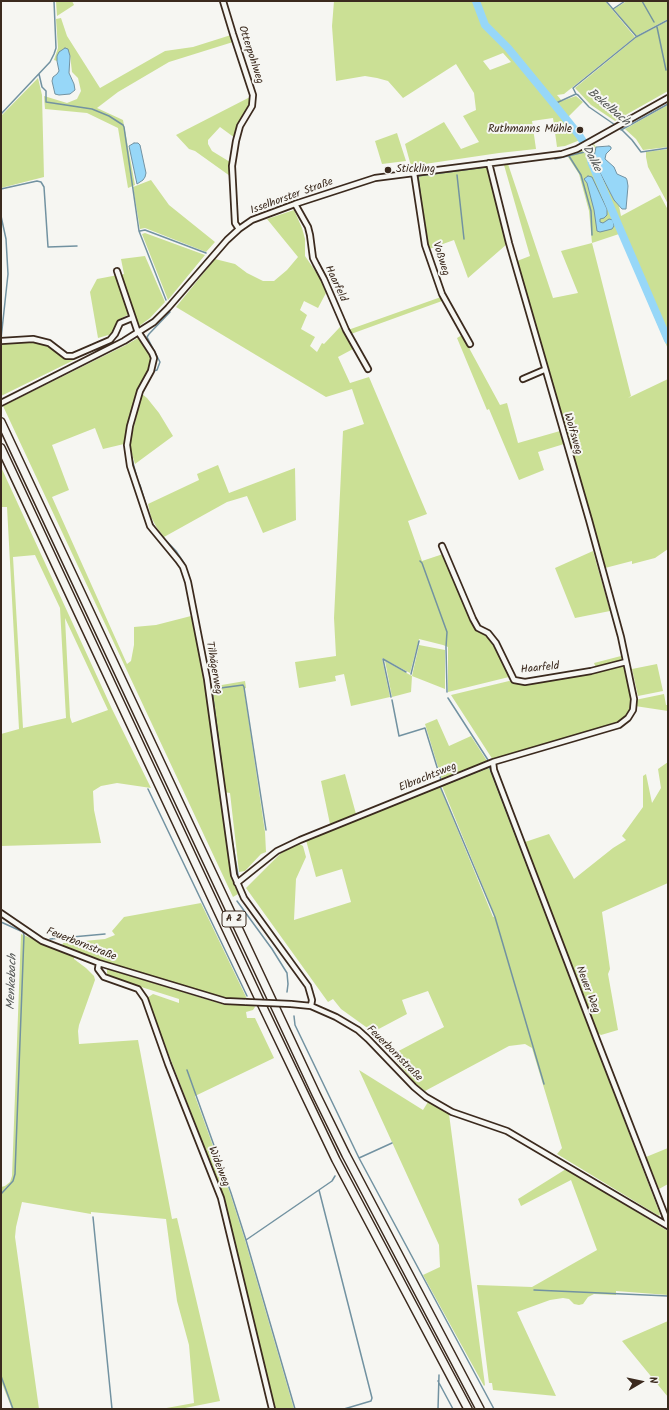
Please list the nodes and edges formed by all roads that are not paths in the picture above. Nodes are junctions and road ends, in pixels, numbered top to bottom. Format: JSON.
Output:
{"nodes":[{"id":1,"x":223,"y":1,"type":"edge"},
{"id":2,"x":668,"y":98,"type":"edge"},
{"id":3,"x":489,"y":163,"type":"junction"},
{"id":4,"x":414,"y":173,"type":"junction"},
{"id":5,"x":295,"y":204,"type":"junction"},
{"id":6,"x":239,"y":229,"type":"junction"},
{"id":7,"x":117,"y":271,"type":"dead end"},
{"id":8,"x":132,"y":318,"type":"junction"},
{"id":9,"x":139,"y":333,"type":"junction"},
{"id":10,"x":1,"y":341,"type":"edge"},
{"id":11,"x":470,"y":344,"type":"dead end"},
{"id":12,"x":368,"y":369,"type":"dead end"},
{"id":13,"x":544,"y":370,"type":"junction"},
{"id":14,"x":523,"y":379,"type":"dead end"},
{"id":15,"x":1,"y":403,"type":"edge"},
{"id":16,"x":1,"y":422,"type":"edge"},
{"id":17,"x":1,"y":448,"type":"edge"},
{"id":18,"x":442,"y":546,"type":"dead end"},
{"id":19,"x":626,"y":662,"type":"junction"},
{"id":20,"x":633,"y":710,"type":"joint"},
{"id":21,"x":493,"y":762,"type":"junction"},
{"id":22,"x":237,"y":883,"type":"junction"},
{"id":23,"x":1,"y":913,"type":"edge"},
{"id":24,"x":98,"y":963,"type":"junction"},
{"id":25,"x":311,"y":1006,"type":"junction"},
{"id":26,"x":668,"y":1224,"type":"edge"},
{"id":27,"x":272,"y":1409,"type":"edge"},
{"id":28,"x":468,"y":1409,"type":"edge"},
{"id":29,"x":480,"y":1409,"type":"edge"}],
"edges":[{"from":1,"to":6,"type":"street","name":"Otterpohlweg"},
{"from":2,"to":3,"type":"street","name":"Isselhorster Straße"},
{"from":3,"to":4,"type":"street","name":"Isselhorster Straße"},
{"from":3,"to":13,"type":"street","name":"Wolfsweg"},
{"from":4,"to":5,"type":"street","name":"Isselhorster Straße"},
{"from":4,"to":11,"type":"street","name":"Voßweg"},
{"from":5,"to":6,"type":"street","name":"Isselhorster Straße"},
{"from":5,"to":12,"type":"street","name":"Haarfeld"},
{"from":6,"to":9,"type":"street","name":"Isselhorster Straße"},
{"from":7,"to":8,"type":"street"},
{"from":8,"to":9,"type":"street"},
{"from":8,"to":10,"type":"street"},
{"from":9,"to":15,"type":"street","name":"Isselhorster Straße"},
{"from":9,"to":22,"type":"street","name":"Tilhägerweg"},
{"from":13,"to":14,"type":"street"},
{"from":13,"to":19,"type":"street","name":"Wolfsweg"},
{"from":16,"to":29,"type":"highway","number":"A 2"},
{"from":17,"to":28,"type":"highway","number":"A 2"},
{"from":18,"to":19,"type":"street","name":"Haarfeld"},
{"from":19,"to":20,"type":"street","name":"Wolfsweg"},
{"from":20,"to":21,"type":"street","name":"Elbrachtsweg"},
{"from":21,"to":22,"type":"street","name":"Elbrachtsweg"},
{"from":21,"to":26,"type":"street","name":"Neuer Weg"},
{"from":22,"to":25,"type":"street","name":"Tilhägerweg"},
{"from":23,"to":24,"type":"street","name":"Feuerbornstraße"},
{"from":24,"to":25,"type":"street","name":"Feuerbornstraße","bridge":true},
{"from":24,"to":27,"type":"street","name":"Wideiweg"},
{"from":25,"to":26,"type":"street","name":"Feuerbornstraße"}]}
